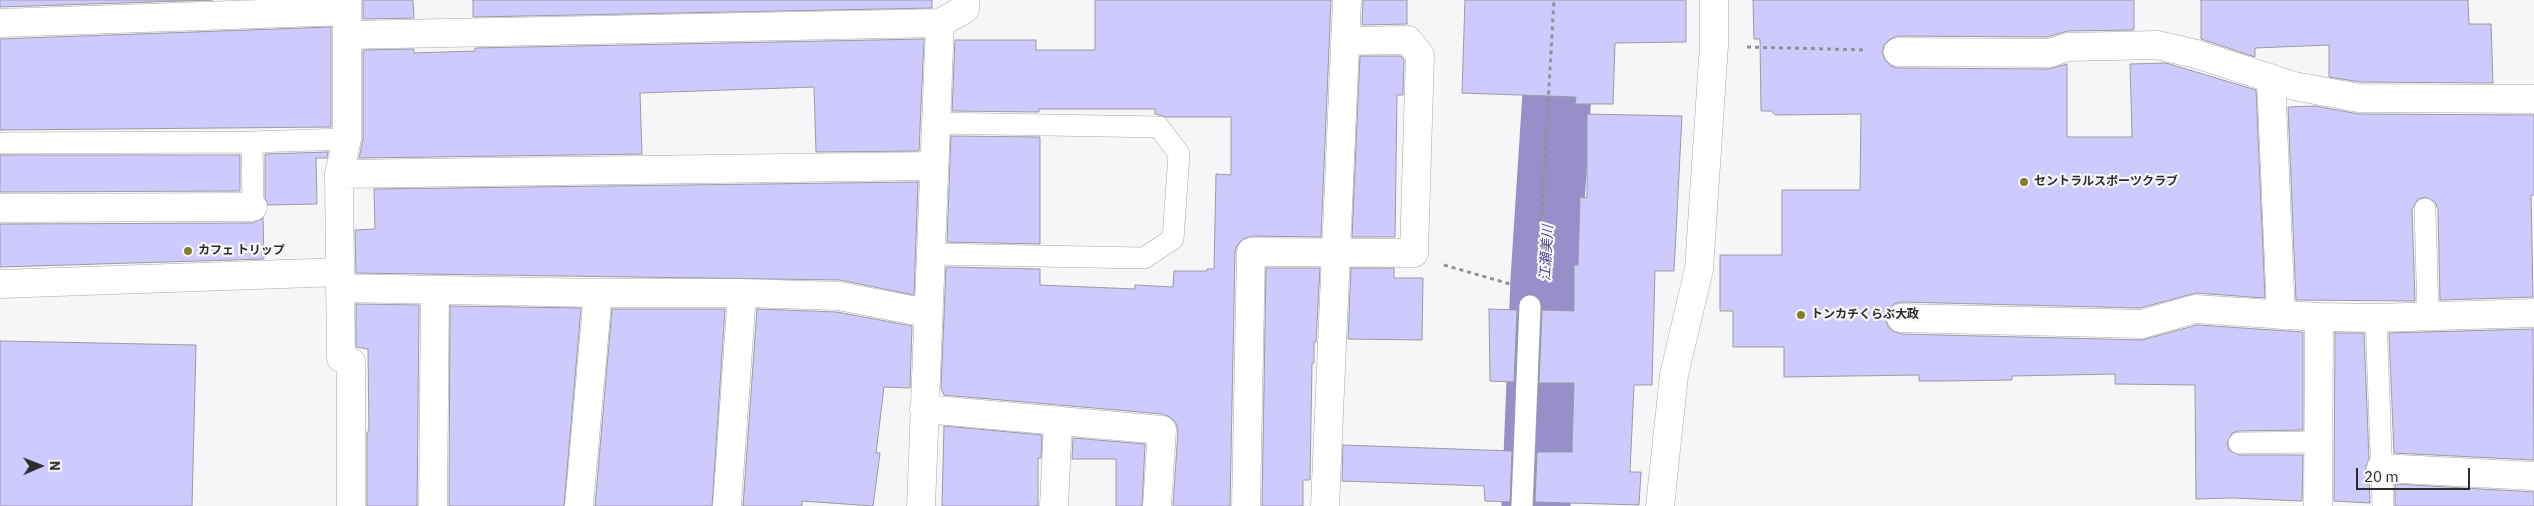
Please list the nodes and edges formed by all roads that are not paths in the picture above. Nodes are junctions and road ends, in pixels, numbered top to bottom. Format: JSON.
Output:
{"nodes":[{"id":1,"x":965,"y":0,"type":"edge"},
{"id":2,"x":1347,"y":0,"type":"edge"},
{"id":3,"x":1714,"y":0,"type":"edge"},
{"id":4,"x":347,"y":16,"type":"edge"},
{"id":5,"x":0,"y":23,"type":"edge"},
{"id":6,"x":940,"y":24,"type":"junction"},
{"id":7,"x":1345,"y":41,"type":"junction"},
{"id":8,"x":1898,"y":52,"type":"road end"},
{"id":9,"x":2271,"y":78,"type":"junction"},
{"id":10,"x":2534,"y":99,"type":"edge"},
{"id":11,"x":936,"y":123,"type":"junction"},
{"id":12,"x":347,"y":139,"type":"junction"},
{"id":13,"x":252,"y":142,"type":"junction"},
{"id":14,"x":0,"y":143,"type":"edge"},
{"id":15,"x":933,"y":166,"type":"junction"},
{"id":16,"x":339,"y":174,"type":"junction"},
{"id":17,"x":253,"y":207,"type":"joint"},
{"id":18,"x":0,"y":208,"type":"edge"},
{"id":19,"x":2425,"y":209,"type":"dead end"},
{"id":20,"x":930,"y":254,"type":"junction"},
{"id":21,"x":1336,"y":254,"type":"junction"},
{"id":22,"x":340,"y":280,"type":"junction"},
{"id":23,"x":0,"y":284,"type":"edge"},
{"id":24,"x":435,"y":290,"type":"junction"},
{"id":25,"x":598,"y":293,"type":"junction"},
{"id":26,"x":742,"y":293,"type":"junction"},
{"id":27,"x":1534,"y":296,"type":"road end"},
{"id":28,"x":2534,"y":313,"type":"edge"},
{"id":29,"x":927,"y":314,"type":"junction"},
{"id":30,"x":2281,"y":315,"type":"junction"},
{"id":31,"x":2428,"y":315,"type":"junction"},
{"id":32,"x":2319,"y":317,"type":"junction"},
{"id":33,"x":1901,"y":318,"type":"dead end"},
{"id":34,"x":2376,"y":318,"type":"junction"},
{"id":35,"x":924,"y":409,"type":"junction"},
{"id":36,"x":1058,"y":421,"type":"junction"},
{"id":37,"x":2319,"y":442,"type":"junction"},
{"id":38,"x":2239,"y":443,"type":"dead end"},
{"id":39,"x":2381,"y":468,"type":"junction"},
{"id":40,"x":2534,"y":476,"type":"edge"},
{"id":41,"x":350,"y":506,"type":"edge"},
{"id":42,"x":433,"y":506,"type":"edge"},
{"id":43,"x":579,"y":506,"type":"edge"},
{"id":44,"x":727,"y":506,"type":"edge"},
{"id":45,"x":921,"y":506,"type":"edge"},
{"id":46,"x":1054,"y":506,"type":"edge"},
{"id":47,"x":1157,"y":506,"type":"edge"},
{"id":48,"x":1246,"y":506,"type":"edge"},
{"id":49,"x":1325,"y":506,"type":"edge"},
{"id":50,"x":1522,"y":506,"type":"edge"},
{"id":51,"x":1660,"y":506,"type":"edge"},
{"id":52,"x":2318,"y":506,"type":"edge"},
{"id":53,"x":2383,"y":506,"type":"edge"}],
"edges":[{"from":1,"to":6,"type":"street"},
{"from":2,"to":7,"type":"street"},
{"from":3,"to":51,"type":"street"},
{"from":4,"to":5,"type":"street"},
{"from":4,"to":6,"type":"street"},
{"from":4,"to":12,"type":"street"},
{"from":6,"to":11,"type":"street"},
{"from":7,"to":21,"type":"street"},
{"from":7,"to":21,"type":"street"},
{"from":8,"to":9,"type":"street"},
{"from":9,"to":10,"type":"street"},
{"from":9,"to":30,"type":"street"},
{"from":11,"to":15,"type":"street"},
{"from":11,"to":20,"type":"lane"},
{"from":12,"to":13,"type":"lane"},
{"from":12,"to":16,"type":"street"},
{"from":13,"to":14,"type":"lane"},
{"from":13,"to":17,"type":"lane"},
{"from":15,"to":16,"type":"street"},
{"from":15,"to":20,"type":"street"},
{"from":16,"to":22,"type":"street"},
{"from":17,"to":18,"type":"street"},
{"from":19,"to":31,"type":"lane"},
{"from":20,"to":29,"type":"street"},
{"from":21,"to":48,"type":"street"},
{"from":21,"to":49,"type":"street"},
{"from":22,"to":23,"type":"street"},
{"from":22,"to":24,"type":"street"},
{"from":22,"to":41,"type":"street"},
{"from":24,"to":25,"type":"street"},
{"from":24,"to":42,"type":"street"},
{"from":25,"to":26,"type":"street"},
{"from":25,"to":43,"type":"street"},
{"from":26,"to":29,"type":"street"},
{"from":26,"to":44,"type":"street"},
{"from":27,"to":50,"type":"lane"},
{"from":28,"to":31,"type":"street"},
{"from":29,"to":35,"type":"street"},
{"from":30,"to":32,"type":"street"},
{"from":30,"to":33,"type":"street"},
{"from":31,"to":34,"type":"street"},
{"from":32,"to":34,"type":"street"},
{"from":32,"to":37,"type":"street"},
{"from":34,"to":39,"type":"lane"},
{"from":35,"to":36,"type":"street"},
{"from":35,"to":45,"type":"street"},
{"from":36,"to":46,"type":"street"},
{"from":36,"to":47,"type":"street"},
{"from":37,"to":38,"type":"lane"},
{"from":37,"to":52,"type":"street"},
{"from":39,"to":40,"type":"street"},
{"from":39,"to":53,"type":"lane"}]}
